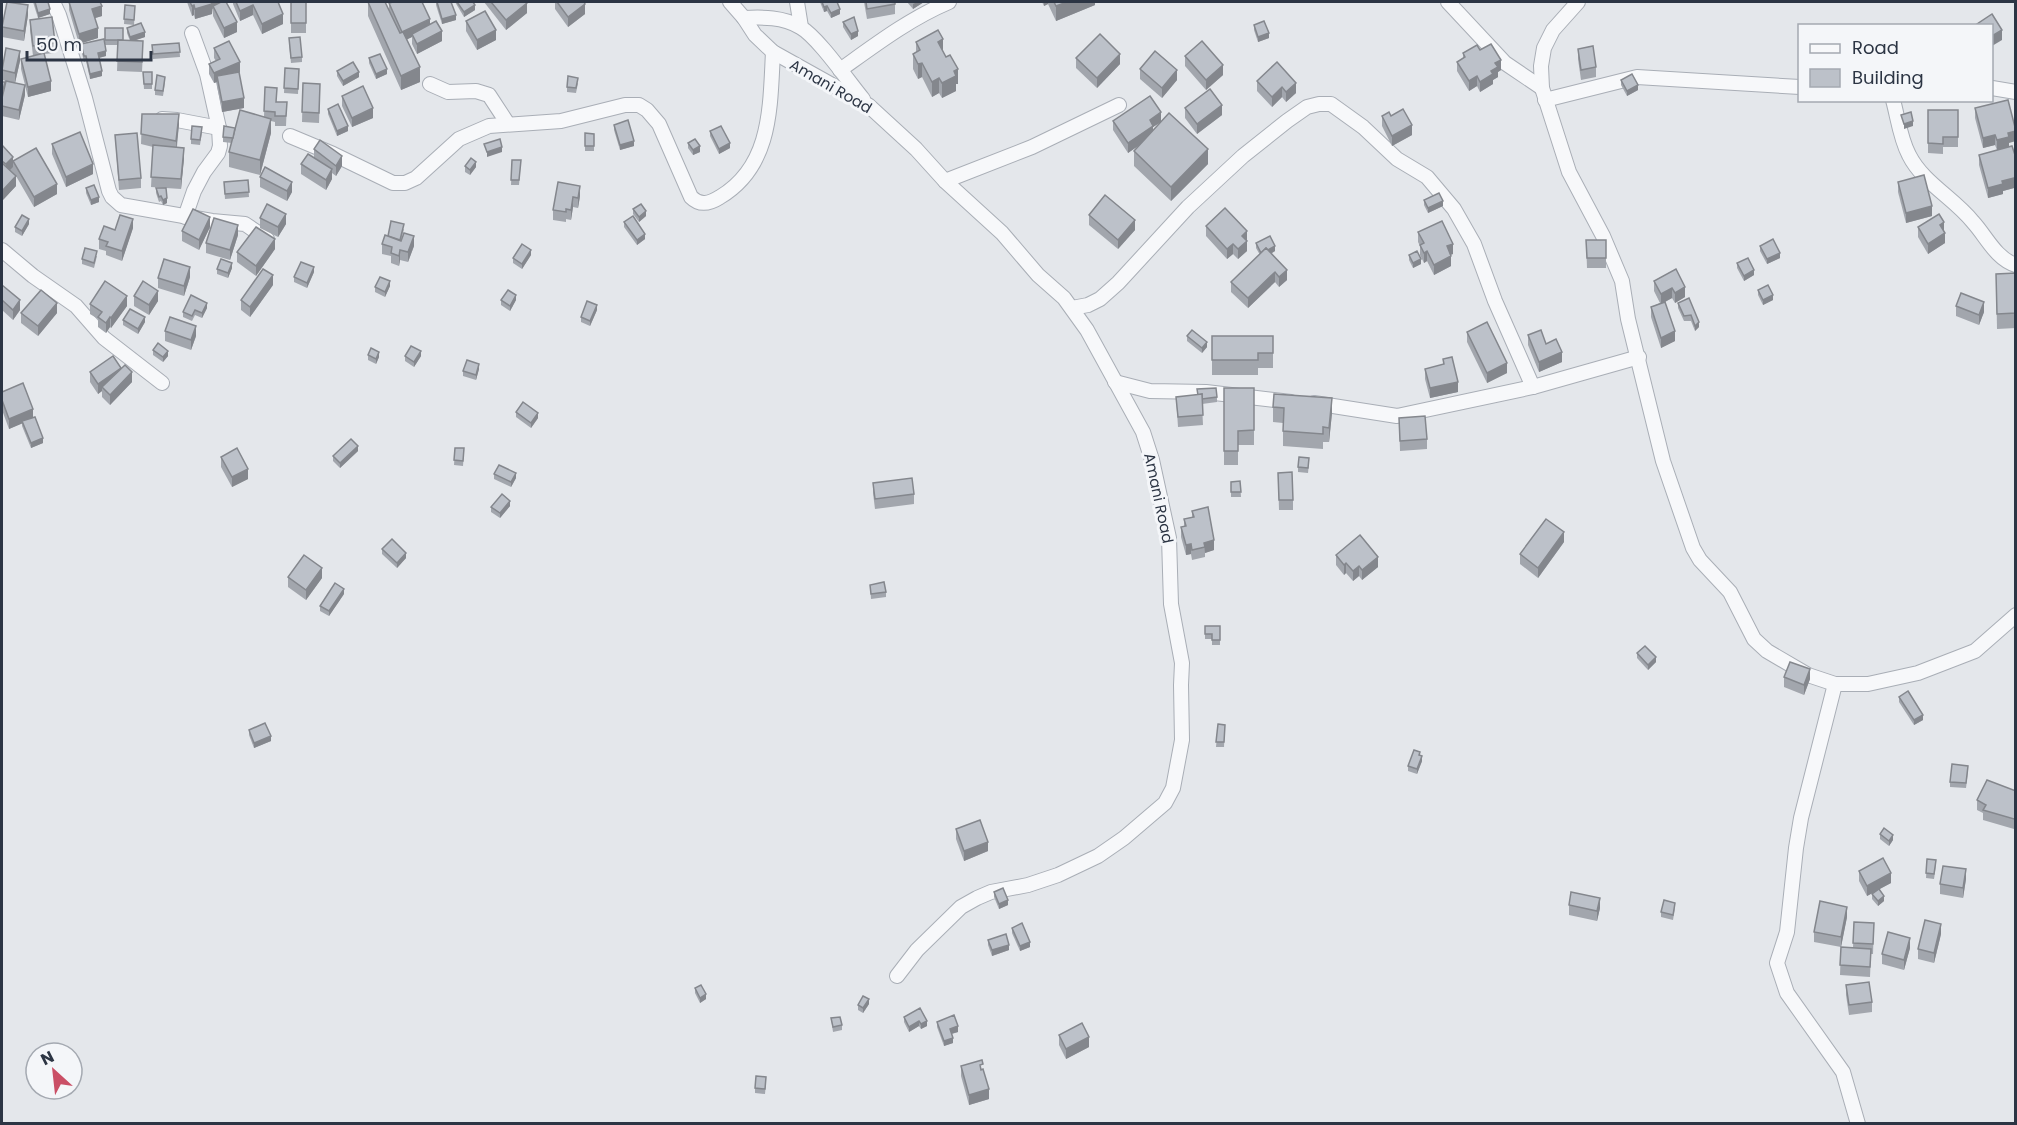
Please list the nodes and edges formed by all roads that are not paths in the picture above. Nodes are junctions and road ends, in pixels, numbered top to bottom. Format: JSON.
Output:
{"nodes":[{"id":1,"x":53,"y":2,"type":"edge"},
{"id":2,"x":730,"y":2,"type":"edge"},
{"id":3,"x":797,"y":2,"type":"edge"},
{"id":4,"x":949,"y":2,"type":"edge"},
{"id":5,"x":1448,"y":2,"type":"edge"},
{"id":6,"x":1578,"y":2,"type":"edge"},
{"id":7,"x":744,"y":18,"type":"junction"},
{"id":8,"x":801,"y":27,"type":"junction"},
{"id":9,"x":192,"y":33,"type":"dead end"},
{"id":10,"x":773,"y":52,"type":"junction"},
{"id":11,"x":840,"y":70,"type":"junction"},
{"id":12,"x":430,"y":84,"type":"dead end"},
{"id":13,"x":1798,"y":87,"type":"edge"},
{"id":14,"x":1993,"y":88,"type":"edge"},
{"id":15,"x":2016,"y":92,"type":"edge"},
{"id":16,"x":1544,"y":94,"type":"junction"},
{"id":17,"x":1893,"y":102,"type":"edge"},
{"id":18,"x":868,"y":105,"type":"junction"},
{"id":19,"x":1119,"y":105,"type":"dead end"},
{"id":20,"x":147,"y":119,"type":"edge"},
{"id":21,"x":508,"y":124,"type":"junction"},
{"id":22,"x":219,"y":128,"type":"junction"},
{"id":23,"x":290,"y":136,"type":"dead end"},
{"id":24,"x":945,"y":181,"type":"junction"},
{"id":25,"x":185,"y":217,"type":"junction"},
{"id":26,"x":274,"y":246,"type":"edge"},
{"id":27,"x":2,"y":250,"type":"edge"},
{"id":28,"x":2016,"y":265,"type":"edge"},
{"id":29,"x":1072,"y":308,"type":"junction"},
{"id":30,"x":1639,"y":357,"type":"junction"},
{"id":31,"x":1115,"y":382,"type":"junction"},
{"id":32,"x":162,"y":383,"type":"dead end"},
{"id":33,"x":1533,"y":387,"type":"junction"},
{"id":34,"x":2016,"y":615,"type":"edge"},
{"id":35,"x":1836,"y":684,"type":"junction"},
{"id":36,"x":897,"y":976,"type":"dead end"},
{"id":37,"x":1858,"y":1124,"type":"edge"}],
"edges":[{"from":1,"to":25,"type":"street"},
{"from":2,"to":7,"type":"street","name":"Amani Road"},
{"from":3,"to":8,"type":"street"},
{"from":4,"to":11,"type":"street"},
{"from":5,"to":16,"type":"street"},
{"from":6,"to":16,"type":"street"},
{"from":7,"to":8,"type":"street"},
{"from":7,"to":10,"type":"street","name":"Amani Road"},
{"from":8,"to":11,"type":"street"},
{"from":9,"to":22,"type":"street"},
{"from":10,"to":18,"type":"street","name":"Amani Road"},
{"from":10,"to":21,"type":"street"},
{"from":11,"to":18,"type":"street"},
{"from":12,"to":21,"type":"street"},
{"from":13,"to":16,"type":"street"},
{"from":14,"to":15,"type":"street"},
{"from":16,"to":30,"type":"street"},
{"from":17,"to":28,"type":"street"},
{"from":18,"to":24,"type":"street","name":"Amani Road"},
{"from":19,"to":24,"type":"street"},
{"from":20,"to":22,"type":"street"},
{"from":21,"to":23,"type":"street"},
{"from":22,"to":25,"type":"street"},
{"from":24,"to":29,"type":"street","name":"Amani Road"},
{"from":25,"to":26,"type":"street"},
{"from":27,"to":32,"type":"street"},
{"from":29,"to":31,"type":"street","name":"Amani Road"},
{"from":29,"to":33,"type":"street"},
{"from":30,"to":33,"type":"street"},
{"from":30,"to":35,"type":"street"},
{"from":31,"to":33,"type":"street"},
{"from":31,"to":36,"type":"street","name":"Amani Road"},
{"from":34,"to":35,"type":"street"},
{"from":35,"to":37,"type":"street"}]}
